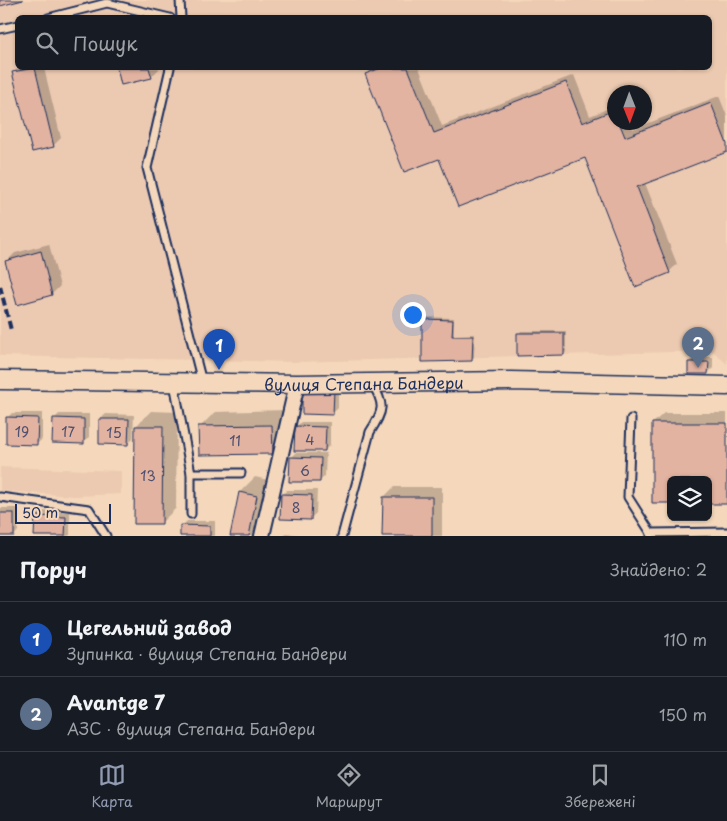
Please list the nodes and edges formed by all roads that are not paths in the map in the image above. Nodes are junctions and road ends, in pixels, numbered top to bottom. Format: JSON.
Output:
{"nodes":[{"id":1,"x":180,"y":0,"type":"edge"},
{"id":2,"x":60,"y":15,"type":"edge"},
{"id":3,"x":157,"y":15,"type":"edge"},
{"id":4,"x":181,"y":15,"type":"edge"},
{"id":5,"x":15,"y":26,"type":"edge"},
{"id":6,"x":0,"y":29,"type":"edge"},
{"id":7,"x":170,"y":70,"type":"edge"},
{"id":8,"x":0,"y":380,"type":"edge"},
{"id":9,"x":174,"y":382,"type":"junction"},
{"id":10,"x":202,"y":382,"type":"junction"},
{"id":11,"x":371,"y":383,"type":"junction"},
{"id":12,"x":297,"y":384,"type":"junction"},
{"id":13,"x":727,"y":386,"type":"edge"},
{"id":14,"x":631,"y":419,"type":"dead end"},
{"id":15,"x":241,"y":473,"type":"dead end"},
{"id":16,"x":191,"y":474,"type":"junction"},
{"id":17,"x":0,"y":497,"type":"edge"},
{"id":18,"x":191,"y":514,"type":"dead end"},
{"id":19,"x":727,"y":532,"type":"edge"},
{"id":20,"x":651,"y":535,"type":"edge"},
{"id":21,"x":106,"y":536,"type":"edge"},
{"id":22,"x":262,"y":536,"type":"edge"},
{"id":23,"x":342,"y":536,"type":"edge"}],
"edges":[{"from":1,"to":4,"type":"lane"},
{"from":2,"to":3,"type":"lane"},
{"from":5,"to":6,"type":"lane"},
{"from":7,"to":10,"type":"lane"},
{"from":8,"to":9,"type":"street","name":"вулиця Степана Бандери"},
{"from":9,"to":10,"type":"street","name":"вулиця Степана Бандери"},
{"from":9,"to":16,"type":"lane"},
{"from":10,"to":12,"type":"street","name":"вулиця Степана Бандери"},
{"from":11,"to":12,"type":"street","name":"вулиця Степана Бандери"},
{"from":11,"to":13,"type":"street","name":"вулиця Степана Бандери"},
{"from":11,"to":23,"type":"lane"},
{"from":12,"to":22,"type":"street"},
{"from":14,"to":20,"type":"lane"},
{"from":15,"to":16,"type":"lane"},
{"from":16,"to":18,"type":"lane"},
{"from":17,"to":21,"type":"lane"},
{"from":19,"to":20,"type":"lane"}]}
